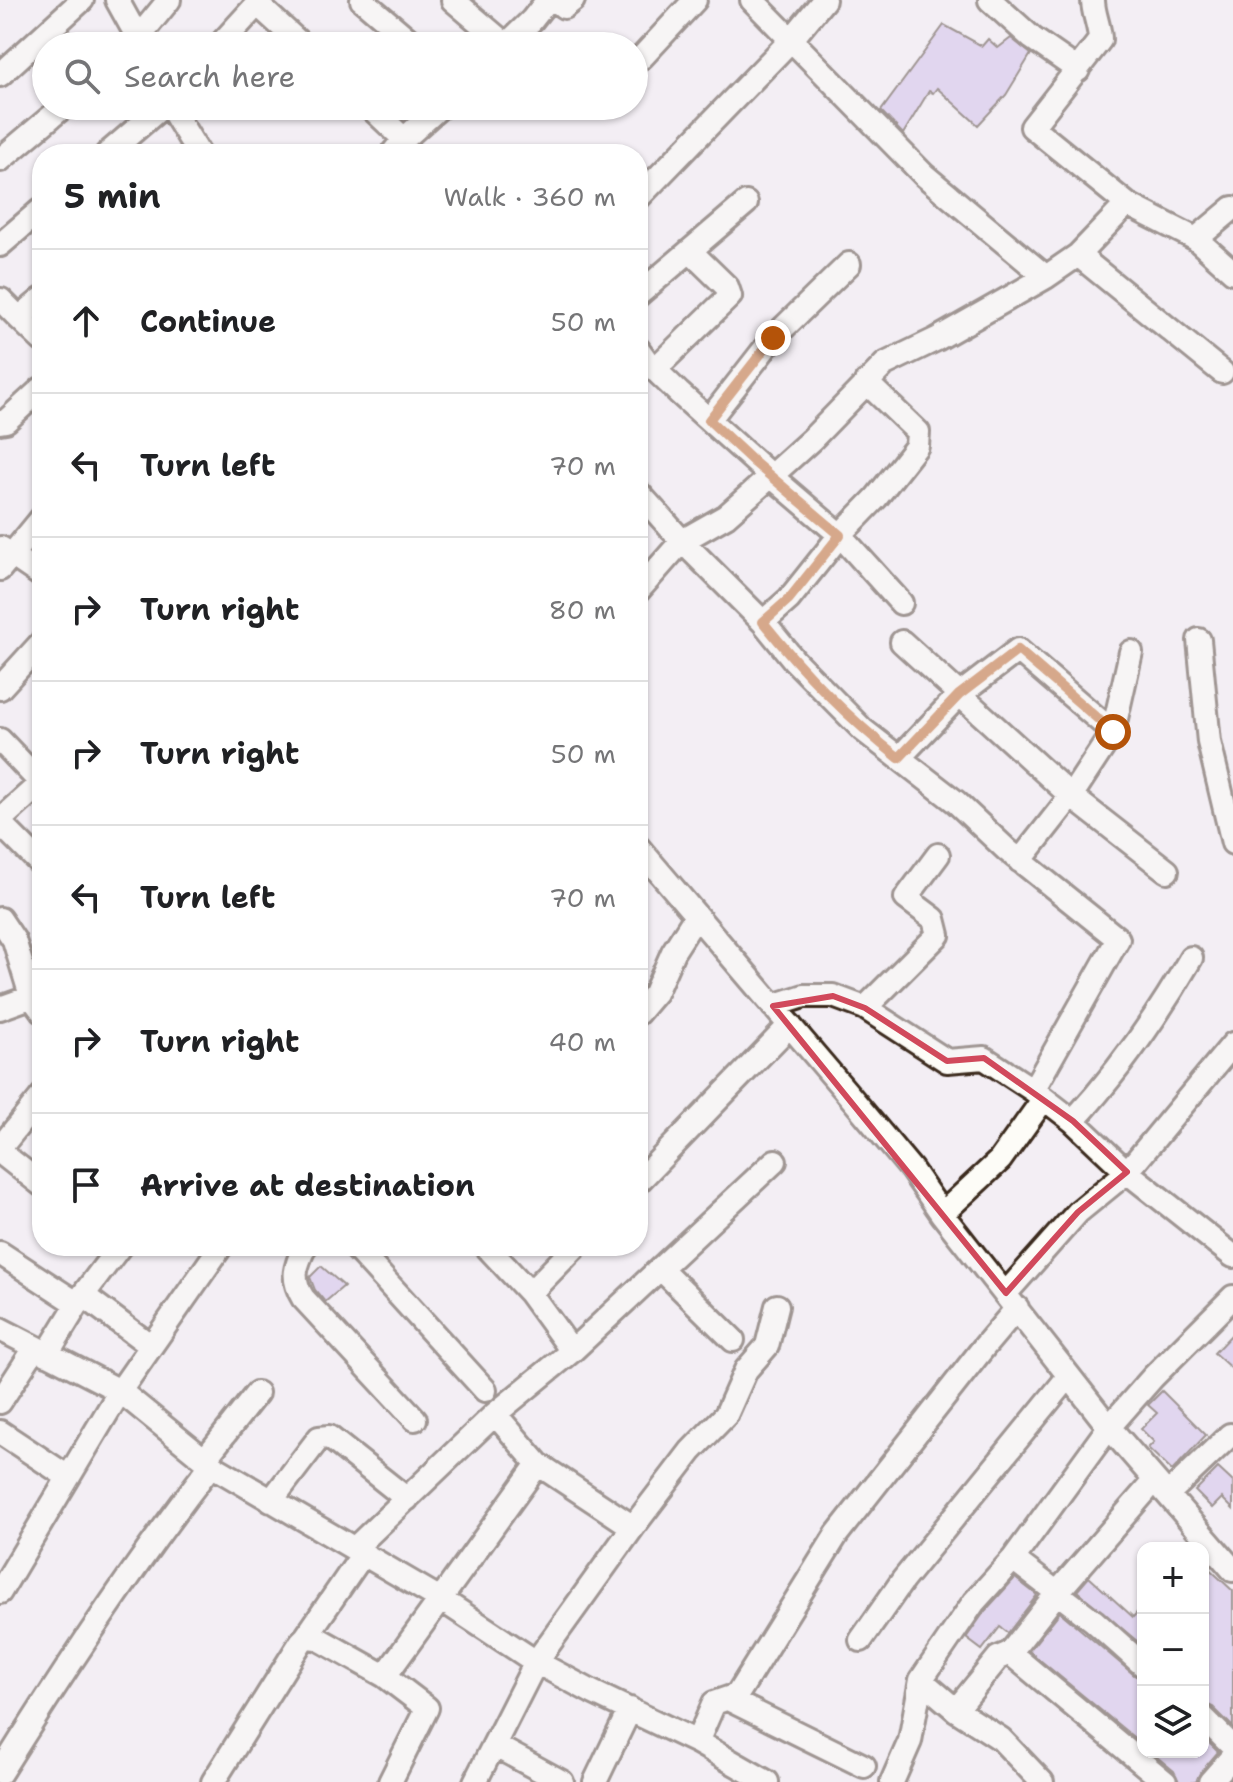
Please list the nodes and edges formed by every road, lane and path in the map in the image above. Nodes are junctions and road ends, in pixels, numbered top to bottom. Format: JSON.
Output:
{"nodes":[{"id":1,"x":82,"y":0,"type":"edge"},
{"id":2,"x":117,"y":0,"type":"edge"},
{"id":3,"x":169,"y":0,"type":"edge"},
{"id":4,"x":362,"y":0,"type":"edge"},
{"id":5,"x":453,"y":0,"type":"edge"},
{"id":6,"x":573,"y":0,"type":"edge"},
{"id":7,"x":695,"y":0,"type":"edge"},
{"id":8,"x":752,"y":0,"type":"edge"},
{"id":9,"x":824,"y":0,"type":"edge"},
{"id":10,"x":990,"y":0,"type":"edge"},
{"id":11,"x":1093,"y":0,"type":"edge"},
{"id":12,"x":259,"y":2,"type":"edge"},
{"id":13,"x":47,"y":32,"type":"edge"},
{"id":14,"x":133,"y":32,"type":"edge"},
{"id":15,"x":145,"y":32,"type":"edge"},
{"id":16,"x":232,"y":32,"type":"edge"},
{"id":17,"x":289,"y":32,"type":"edge"},
{"id":18,"x":400,"y":32,"type":"edge"},
{"id":19,"x":491,"y":32,"type":"edge"},
{"id":20,"x":520,"y":32,"type":"edge"},
{"id":21,"x":792,"y":39,"type":"junction"},
{"id":22,"x":32,"y":46,"type":"edge"},
{"id":23,"x":648,"y":51,"type":"edge"},
{"id":24,"x":1078,"y":70,"type":"junction"},
{"id":25,"x":0,"y":75,"type":"edge"},
{"id":26,"x":47,"y":120,"type":"edge"},
{"id":27,"x":147,"y":120,"type":"edge"},
{"id":28,"x":178,"y":120,"type":"edge"},
{"id":29,"x":379,"y":120,"type":"edge"},
{"id":30,"x":426,"y":120,"type":"edge"},
{"id":31,"x":119,"y":144,"type":"edge"},
{"id":32,"x":193,"y":144,"type":"edge"},
{"id":33,"x":397,"y":144,"type":"edge"},
{"id":34,"x":400,"y":144,"type":"edge"},
{"id":35,"x":0,"y":160,"type":"edge"},
{"id":36,"x":648,"y":188,"type":"edge"},
{"id":37,"x":746,"y":203,"type":"dead end"},
{"id":38,"x":1127,"y":204,"type":"junction"},
{"id":39,"x":1233,"y":208,"type":"edge"},
{"id":40,"x":32,"y":218,"type":"edge"},
{"id":41,"x":1196,"y":239,"type":"junction"},
{"id":42,"x":0,"y":245,"type":"edge"},
{"id":43,"x":690,"y":251,"type":"junction"},
{"id":44,"x":1078,"y":255,"type":"junction"},
{"id":45,"x":849,"y":264,"type":"dead end"},
{"id":46,"x":1233,"y":272,"type":"edge"},
{"id":47,"x":1046,"y":277,"type":"junction"},
{"id":48,"x":648,"y":287,"type":"edge"},
{"id":49,"x":0,"y":300,"type":"edge"},
{"id":50,"x":32,"y":307,"type":"edge"},
{"id":51,"x":19,"y":318,"type":"junction"},
{"id":52,"x":32,"y":330,"type":"edge"},
{"id":53,"x":648,"y":361,"type":"edge"},
{"id":54,"x":655,"y":369,"type":"junction"},
{"id":55,"x":1222,"y":372,"type":"dead end"},
{"id":56,"x":866,"y":382,"type":"junction"},
{"id":57,"x":32,"y":397,"type":"edge"},
{"id":58,"x":709,"y":420,"type":"junction"},
{"id":59,"x":0,"y":422,"type":"edge"},
{"id":60,"x":771,"y":476,"type":"junction"},
{"id":61,"x":648,"y":503,"type":"edge"},
{"id":62,"x":32,"y":528,"type":"edge"},
{"id":63,"x":840,"y":535,"type":"junction"},
{"id":64,"x":682,"y":541,"type":"junction"},
{"id":65,"x":4,"y":557,"type":"edge"},
{"id":66,"x":32,"y":571,"type":"edge"},
{"id":67,"x":648,"y":580,"type":"edge"},
{"id":68,"x":901,"y":603,"type":"dead end"},
{"id":69,"x":763,"y":622,"type":"junction"},
{"id":70,"x":1199,"y":640,"type":"dead end"},
{"id":71,"x":902,"y":642,"type":"dead end"},
{"id":72,"x":1131,"y":652,"type":"dead end"},
{"id":73,"x":32,"y":653,"type":"edge"},
{"id":74,"x":0,"y":688,"type":"edge"},
{"id":75,"x":959,"y":695,"type":"junction"},
{"id":76,"x":1113,"y":732,"type":"junction"},
{"id":77,"x":0,"y":740,"type":"edge"},
{"id":78,"x":899,"y":758,"type":"junction"},
{"id":79,"x":32,"y":773,"type":"edge"},
{"id":80,"x":32,"y":792,"type":"edge"},
{"id":81,"x":1071,"y":796,"type":"junction"},
{"id":82,"x":0,"y":822,"type":"edge"},
{"id":83,"x":1233,"y":843,"type":"edge"},
{"id":84,"x":32,"y":855,"type":"edge"},
{"id":85,"x":938,"y":855,"type":"dead end"},
{"id":86,"x":648,"y":859,"type":"edge"},
{"id":87,"x":1020,"y":861,"type":"junction"},
{"id":88,"x":1167,"y":871,"type":"dead end"},
{"id":89,"x":696,"y":916,"type":"junction"},
{"id":90,"x":0,"y":919,"type":"edge"},
{"id":91,"x":1191,"y":958,"type":"dead end"},
{"id":92,"x":32,"y":985,"type":"edge"},
{"id":93,"x":32,"y":1001,"type":"edge"},
{"id":94,"x":648,"y":1001,"type":"edge"},
{"id":95,"x":773,"y":1006,"type":"junction"},
{"id":96,"x":0,"y":1008,"type":"edge"},
{"id":97,"x":865,"y":1008,"type":"junction"},
{"id":98,"x":790,"y":1025,"type":"junction"},
{"id":99,"x":1233,"y":1044,"type":"edge"},
{"id":100,"x":1038,"y":1095,"type":"junction"},
{"id":101,"x":32,"y":1109,"type":"edge"},
{"id":102,"x":1073,"y":1121,"type":"junction"},
{"id":103,"x":0,"y":1150,"type":"edge"},
{"id":104,"x":775,"y":1161,"type":"dead end"},
{"id":105,"x":648,"y":1172,"type":"edge"},
{"id":106,"x":1127,"y":1172,"type":"junction"},
{"id":107,"x":32,"y":1177,"type":"edge"},
{"id":108,"x":942,"y":1214,"type":"junction"},
{"id":109,"x":0,"y":1253,"type":"edge"},
{"id":110,"x":113,"y":1256,"type":"edge"},
{"id":111,"x":214,"y":1256,"type":"edge"},
{"id":112,"x":300,"y":1256,"type":"edge"},
{"id":113,"x":363,"y":1256,"type":"edge"},
{"id":114,"x":495,"y":1256,"type":"edge"},
{"id":115,"x":566,"y":1256,"type":"edge"},
{"id":116,"x":1233,"y":1256,"type":"edge"},
{"id":117,"x":661,"y":1269,"type":"junction"},
{"id":118,"x":530,"y":1293,"type":"junction"},
{"id":119,"x":1233,"y":1297,"type":"edge"},
{"id":120,"x":80,"y":1300,"type":"junction"},
{"id":121,"x":1012,"y":1301,"type":"junction"},
{"id":122,"x":777,"y":1306,"type":"dead end"},
{"id":123,"x":0,"y":1329,"type":"edge"},
{"id":124,"x":733,"y":1340,"type":"dead end"},
{"id":125,"x":151,"y":1346,"type":"junction"},
{"id":126,"x":41,"y":1351,"type":"junction"},
{"id":127,"x":572,"y":1351,"type":"junction"},
{"id":128,"x":1069,"y":1376,"type":"junction"},
{"id":129,"x":485,"y":1390,"type":"dead end"},
{"id":130,"x":120,"y":1391,"type":"junction"},
{"id":131,"x":257,"y":1393,"type":"dead end"},
{"id":132,"x":0,"y":1402,"type":"edge"},
{"id":133,"x":495,"y":1414,"type":"junction"},
{"id":134,"x":415,"y":1419,"type":"dead end"},
{"id":135,"x":1109,"y":1427,"type":"junction"},
{"id":136,"x":0,"y":1432,"type":"edge"},
{"id":137,"x":1232,"y":1437,"type":"edge"},
{"id":138,"x":208,"y":1462,"type":"junction"},
{"id":139,"x":538,"y":1464,"type":"junction"},
{"id":140,"x":68,"y":1477,"type":"junction"},
{"id":141,"x":1161,"y":1487,"type":"junction"},
{"id":142,"x":407,"y":1499,"type":"junction"},
{"id":143,"x":271,"y":1501,"type":"junction"},
{"id":144,"x":633,"y":1527,"type":"junction"},
{"id":145,"x":359,"y":1552,"type":"junction"},
{"id":146,"x":1013,"y":1559,"type":"junction"},
{"id":147,"x":1230,"y":1561,"type":"edge"},
{"id":148,"x":0,"y":1592,"type":"edge"},
{"id":149,"x":1056,"y":1594,"type":"junction"},
{"id":150,"x":442,"y":1600,"type":"junction"},
{"id":151,"x":306,"y":1637,"type":"junction"},
{"id":152,"x":861,"y":1640,"type":"dead end"},
{"id":153,"x":1010,"y":1653,"type":"junction"},
{"id":154,"x":1137,"y":1660,"type":"edge"},
{"id":155,"x":536,"y":1662,"type":"junction"},
{"id":156,"x":385,"y":1676,"type":"junction"},
{"id":157,"x":921,"y":1680,"type":"junction"},
{"id":158,"x":730,"y":1700,"type":"junction"},
{"id":159,"x":630,"y":1709,"type":"junction"},
{"id":160,"x":956,"y":1710,"type":"junction"},
{"id":161,"x":1209,"y":1723,"type":"edge"},
{"id":162,"x":697,"y":1742,"type":"junction"},
{"id":163,"x":494,"y":1745,"type":"junction"},
{"id":164,"x":1233,"y":1747,"type":"edge"},
{"id":165,"x":1233,"y":1756,"type":"edge"},
{"id":166,"x":864,"y":1766,"type":"dead end"},
{"id":167,"x":0,"y":1773,"type":"edge"},
{"id":168,"x":213,"y":1782,"type":"edge"},
{"id":169,"x":390,"y":1782,"type":"edge"},
{"id":170,"x":475,"y":1782,"type":"edge"},
{"id":171,"x":562,"y":1782,"type":"edge"},
{"id":172,"x":595,"y":1782,"type":"edge"},
{"id":173,"x":767,"y":1782,"type":"edge"},
{"id":174,"x":892,"y":1782,"type":"edge"},
{"id":175,"x":1042,"y":1782,"type":"edge"},
{"id":176,"x":1165,"y":1782,"type":"edge"},
{"id":177,"x":1210,"y":1782,"type":"edge"}],
"edges":[{"from":1,"to":13,"type":"street"},
{"from":2,"to":14,"type":"street"},
{"from":3,"to":15,"type":"street"},
{"from":4,"to":18,"type":"street"},
{"from":5,"to":19,"type":"street"},
{"from":6,"to":20,"type":"street"},
{"from":7,"to":23,"type":"street"},
{"from":8,"to":21,"type":"street"},
{"from":9,"to":21,"type":"street"},
{"from":10,"to":24,"type":"street"},
{"from":11,"to":24,"type":"street"},
{"from":12,"to":16,"type":"street"},
{"from":12,"to":17,"type":"street"},
{"from":21,"to":36,"type":"street"},
{"from":21,"to":47,"type":"street"},
{"from":22,"to":25,"type":"street"},
{"from":24,"to":38,"type":"street"},
{"from":26,"to":35,"type":"street"},
{"from":27,"to":31,"type":"street"},
{"from":28,"to":32,"type":"street"},
{"from":29,"to":33,"type":"street"},
{"from":30,"to":34,"type":"street"},
{"from":37,"to":43,"type":"street"},
{"from":38,"to":41,"type":"street"},
{"from":38,"to":44,"type":"street"},
{"from":39,"to":41,"type":"street"},
{"from":40,"to":42,"type":"street"},
{"from":41,"to":46,"type":"street"},
{"from":43,"to":48,"type":"street"},
{"from":43,"to":54,"type":"street"},
{"from":44,"to":47,"type":"street"},
{"from":44,"to":55,"type":"street"},
{"from":45,"to":58,"type":"street"},
{"from":47,"to":56,"type":"street"},
{"from":49,"to":51,"type":"street"},
{"from":50,"to":51,"type":"street"},
{"from":51,"to":52,"type":"street"},
{"from":53,"to":54,"type":"street"},
{"from":54,"to":58,"type":"street"},
{"from":56,"to":60,"type":"street"},
{"from":56,"to":63,"type":"street"},
{"from":57,"to":59,"type":"street"},
{"from":58,"to":60,"type":"street"},
{"from":60,"to":63,"type":"street"},
{"from":60,"to":64,"type":"street"},
{"from":61,"to":64,"type":"street"},
{"from":62,"to":65,"type":"street"},
{"from":63,"to":68,"type":"street"},
{"from":63,"to":69,"type":"street"},
{"from":64,"to":67,"type":"street"},
{"from":64,"to":69,"type":"street"},
{"from":65,"to":66,"type":"street"},
{"from":69,"to":78,"type":"street"},
{"from":70,"to":83,"type":"street"},
{"from":71,"to":75,"type":"street"},
{"from":72,"to":76,"type":"street"},
{"from":73,"to":74,"type":"street"},
{"from":75,"to":76,"type":"street"},
{"from":75,"to":78,"type":"street"},
{"from":75,"to":81,"type":"street"},
{"from":76,"to":81,"type":"street"},
{"from":77,"to":79,"type":"street"},
{"from":78,"to":87,"type":"street"},
{"from":80,"to":82,"type":"street"},
{"from":81,"to":87,"type":"street"},
{"from":81,"to":88,"type":"street"},
{"from":82,"to":84,"type":"street"},
{"from":85,"to":97,"type":"street"},
{"from":86,"to":89,"type":"street"},
{"from":87,"to":100,"type":"street"},
{"from":89,"to":94,"type":"street"},
{"from":89,"to":95,"type":"street"},
{"from":90,"to":92,"type":"street"},
{"from":91,"to":102,"type":"street"},
{"from":93,"to":96,"type":"street"},
{"from":95,"to":97,"type":"street"},
{"from":95,"to":98,"type":"street"},
{"from":97,"to":100,"type":"street"},
{"from":98,"to":105,"type":"street"},
{"from":98,"to":108,"type":"street"},
{"from":99,"to":106,"type":"street"},
{"from":100,"to":102,"type":"street"},
{"from":100,"to":108,"type":"street"},
{"from":101,"to":103,"type":"street"},
{"from":102,"to":106,"type":"street"},
{"from":103,"to":107,"type":"street"},
{"from":104,"to":117,"type":"street"},
{"from":106,"to":116,"type":"street"},
{"from":106,"to":121,"type":"street"},
{"from":108,"to":121,"type":"street"},
{"from":109,"to":120,"type":"street"},
{"from":110,"to":120,"type":"street"},
{"from":111,"to":125,"type":"street"},
{"from":112,"to":134,"type":"street"},
{"from":113,"to":129,"type":"street"},
{"from":114,"to":118,"type":"street"},
{"from":115,"to":118,"type":"street"},
{"from":117,"to":124,"type":"street"},
{"from":117,"to":127,"type":"street"},
{"from":118,"to":127,"type":"street"},
{"from":119,"to":135,"type":"street"},
{"from":120,"to":125,"type":"street"},
{"from":120,"to":126,"type":"street"},
{"from":121,"to":128,"type":"street"},
{"from":121,"to":158,"type":"street"},
{"from":122,"to":144,"type":"street"},
{"from":123,"to":126,"type":"street"},
{"from":125,"to":130,"type":"street"},
{"from":126,"to":130,"type":"street"},
{"from":126,"to":132,"type":"street"},
{"from":127,"to":133,"type":"street"},
{"from":128,"to":135,"type":"street"},
{"from":128,"to":152,"type":"street"},
{"from":130,"to":138,"type":"street"},
{"from":130,"to":140,"type":"street"},
{"from":131,"to":138,"type":"street"},
{"from":133,"to":139,"type":"street"},
{"from":133,"to":142,"type":"street"},
{"from":135,"to":141,"type":"street"},
{"from":135,"to":146,"type":"street"},
{"from":136,"to":140,"type":"street"},
{"from":137,"to":141,"type":"street"},
{"from":138,"to":143,"type":"street"},
{"from":138,"to":167,"type":"street"},
{"from":139,"to":144,"type":"street"},
{"from":139,"to":150,"type":"street"},
{"from":140,"to":148,"type":"street"},
{"from":141,"to":147,"type":"street"},
{"from":141,"to":149,"type":"street"},
{"from":142,"to":143,"type":"street"},
{"from":142,"to":145,"type":"street"},
{"from":143,"to":145,"type":"street"},
{"from":144,"to":155,"type":"street"},
{"from":145,"to":150,"type":"street"},
{"from":145,"to":151,"type":"street"},
{"from":146,"to":149,"type":"street"},
{"from":146,"to":157,"type":"street"},
{"from":149,"to":153,"type":"street"},
{"from":149,"to":154,"type":"street"},
{"from":150,"to":155,"type":"street"},
{"from":150,"to":156,"type":"street"},
{"from":151,"to":156,"type":"street"},
{"from":151,"to":168,"type":"street"},
{"from":153,"to":160,"type":"street"},
{"from":153,"to":176,"type":"street"},
{"from":155,"to":159,"type":"street"},
{"from":155,"to":163,"type":"street"},
{"from":156,"to":169,"type":"street"},
{"from":157,"to":160,"type":"street"},
{"from":157,"to":174,"type":"street"},
{"from":158,"to":162,"type":"street"},
{"from":158,"to":166,"type":"street"},
{"from":159,"to":162,"type":"street"},
{"from":159,"to":172,"type":"street"},
{"from":160,"to":175,"type":"street"},
{"from":161,"to":164,"type":"street"},
{"from":162,"to":173,"type":"street"},
{"from":163,"to":170,"type":"street"},
{"from":163,"to":171,"type":"street"},
{"from":165,"to":177,"type":"street"}]}
